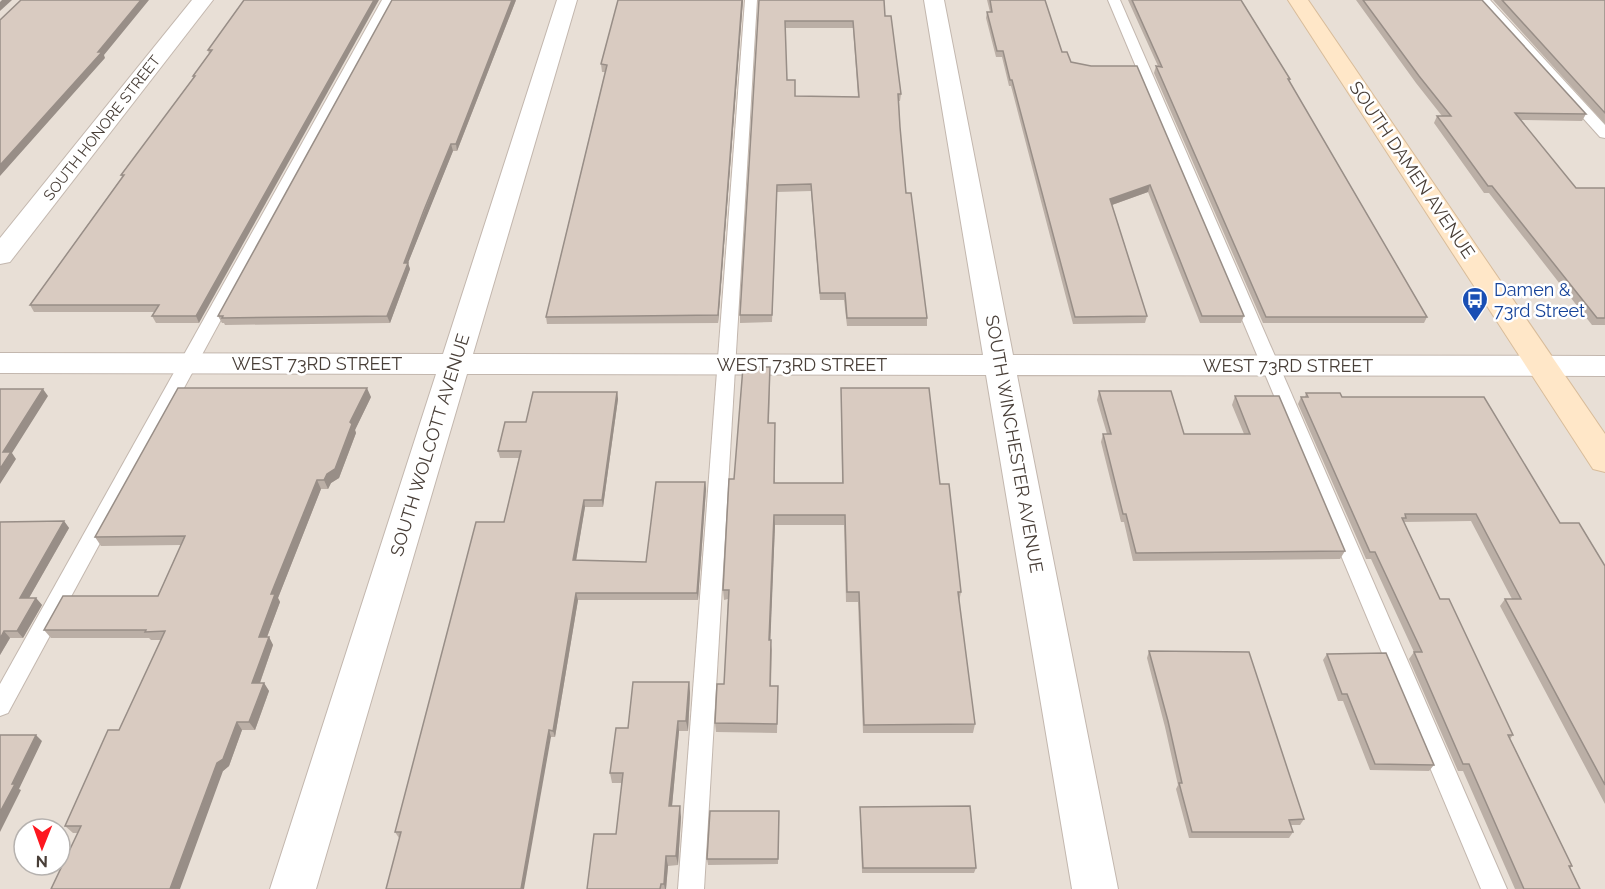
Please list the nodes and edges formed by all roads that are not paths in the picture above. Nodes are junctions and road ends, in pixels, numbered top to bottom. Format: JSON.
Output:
{"nodes":[{"id":1,"x":203,"y":0,"type":"edge"},
{"id":2,"x":388,"y":0,"type":"edge"},
{"id":3,"x":567,"y":0,"type":"edge"},
{"id":4,"x":750,"y":0,"type":"edge"},
{"id":5,"x":934,"y":0,"type":"edge"},
{"id":6,"x":1114,"y":0,"type":"edge"},
{"id":7,"x":1298,"y":0,"type":"edge"},
{"id":8,"x":1483,"y":0,"type":"edge"},
{"id":9,"x":1605,"y":134,"type":"edge"},
{"id":10,"x":0,"y":256,"type":"edge"},
{"id":11,"x":0,"y":363,"type":"edge"},
{"id":12,"x":189,"y":364,"type":"junction"},
{"id":13,"x":455,"y":364,"type":"junction"},
{"id":14,"x":726,"y":365,"type":"junction"},
{"id":15,"x":1000,"y":365,"type":"junction"},
{"id":16,"x":1270,"y":365,"type":"junction"},
{"id":17,"x":1543,"y":366,"type":"junction"},
{"id":18,"x":1605,"y":366,"type":"edge"},
{"id":19,"x":1605,"y":460,"type":"edge"},
{"id":20,"x":0,"y":706,"type":"edge"},
{"id":21,"x":293,"y":889,"type":"edge"},
{"id":22,"x":691,"y":889,"type":"edge"},
{"id":23,"x":1095,"y":889,"type":"edge"},
{"id":24,"x":1494,"y":889,"type":"edge"}],
"edges":[{"from":1,"to":10,"type":"street","name":"SOUTH HONORE STREET"},
{"from":2,"to":12,"type":"lane"},
{"from":3,"to":13,"type":"street","name":"SOUTH WOLCOTT AVENUE"},
{"from":4,"to":14,"type":"lane"},
{"from":5,"to":15,"type":"street","name":"SOUTH WINCHESTER AVENUE"},
{"from":6,"to":16,"type":"lane"},
{"from":7,"to":17,"type":"street","name":"SOUTH DAMEN AVENUE"},
{"from":8,"to":9,"type":"lane"},
{"from":11,"to":12,"type":"street","name":"WEST 73RD STREET"},
{"from":12,"to":13,"type":"street","name":"WEST 73RD STREET"},
{"from":12,"to":20,"type":"lane"},
{"from":13,"to":14,"type":"street","name":"WEST 73RD STREET"},
{"from":13,"to":21,"type":"street","name":"SOUTH WOLCOTT AVENUE"},
{"from":14,"to":15,"type":"street","name":"WEST 73RD STREET"},
{"from":14,"to":22,"type":"lane"},
{"from":15,"to":16,"type":"street","name":"WEST 73RD STREET"},
{"from":15,"to":23,"type":"street","name":"SOUTH WINCHESTER AVENUE"},
{"from":16,"to":17,"type":"street","name":"WEST 73RD STREET"},
{"from":16,"to":24,"type":"lane"},
{"from":17,"to":18,"type":"street","name":"WEST 73RD STREET"},
{"from":17,"to":19,"type":"street","name":"SOUTH DAMEN AVENUE"}]}
